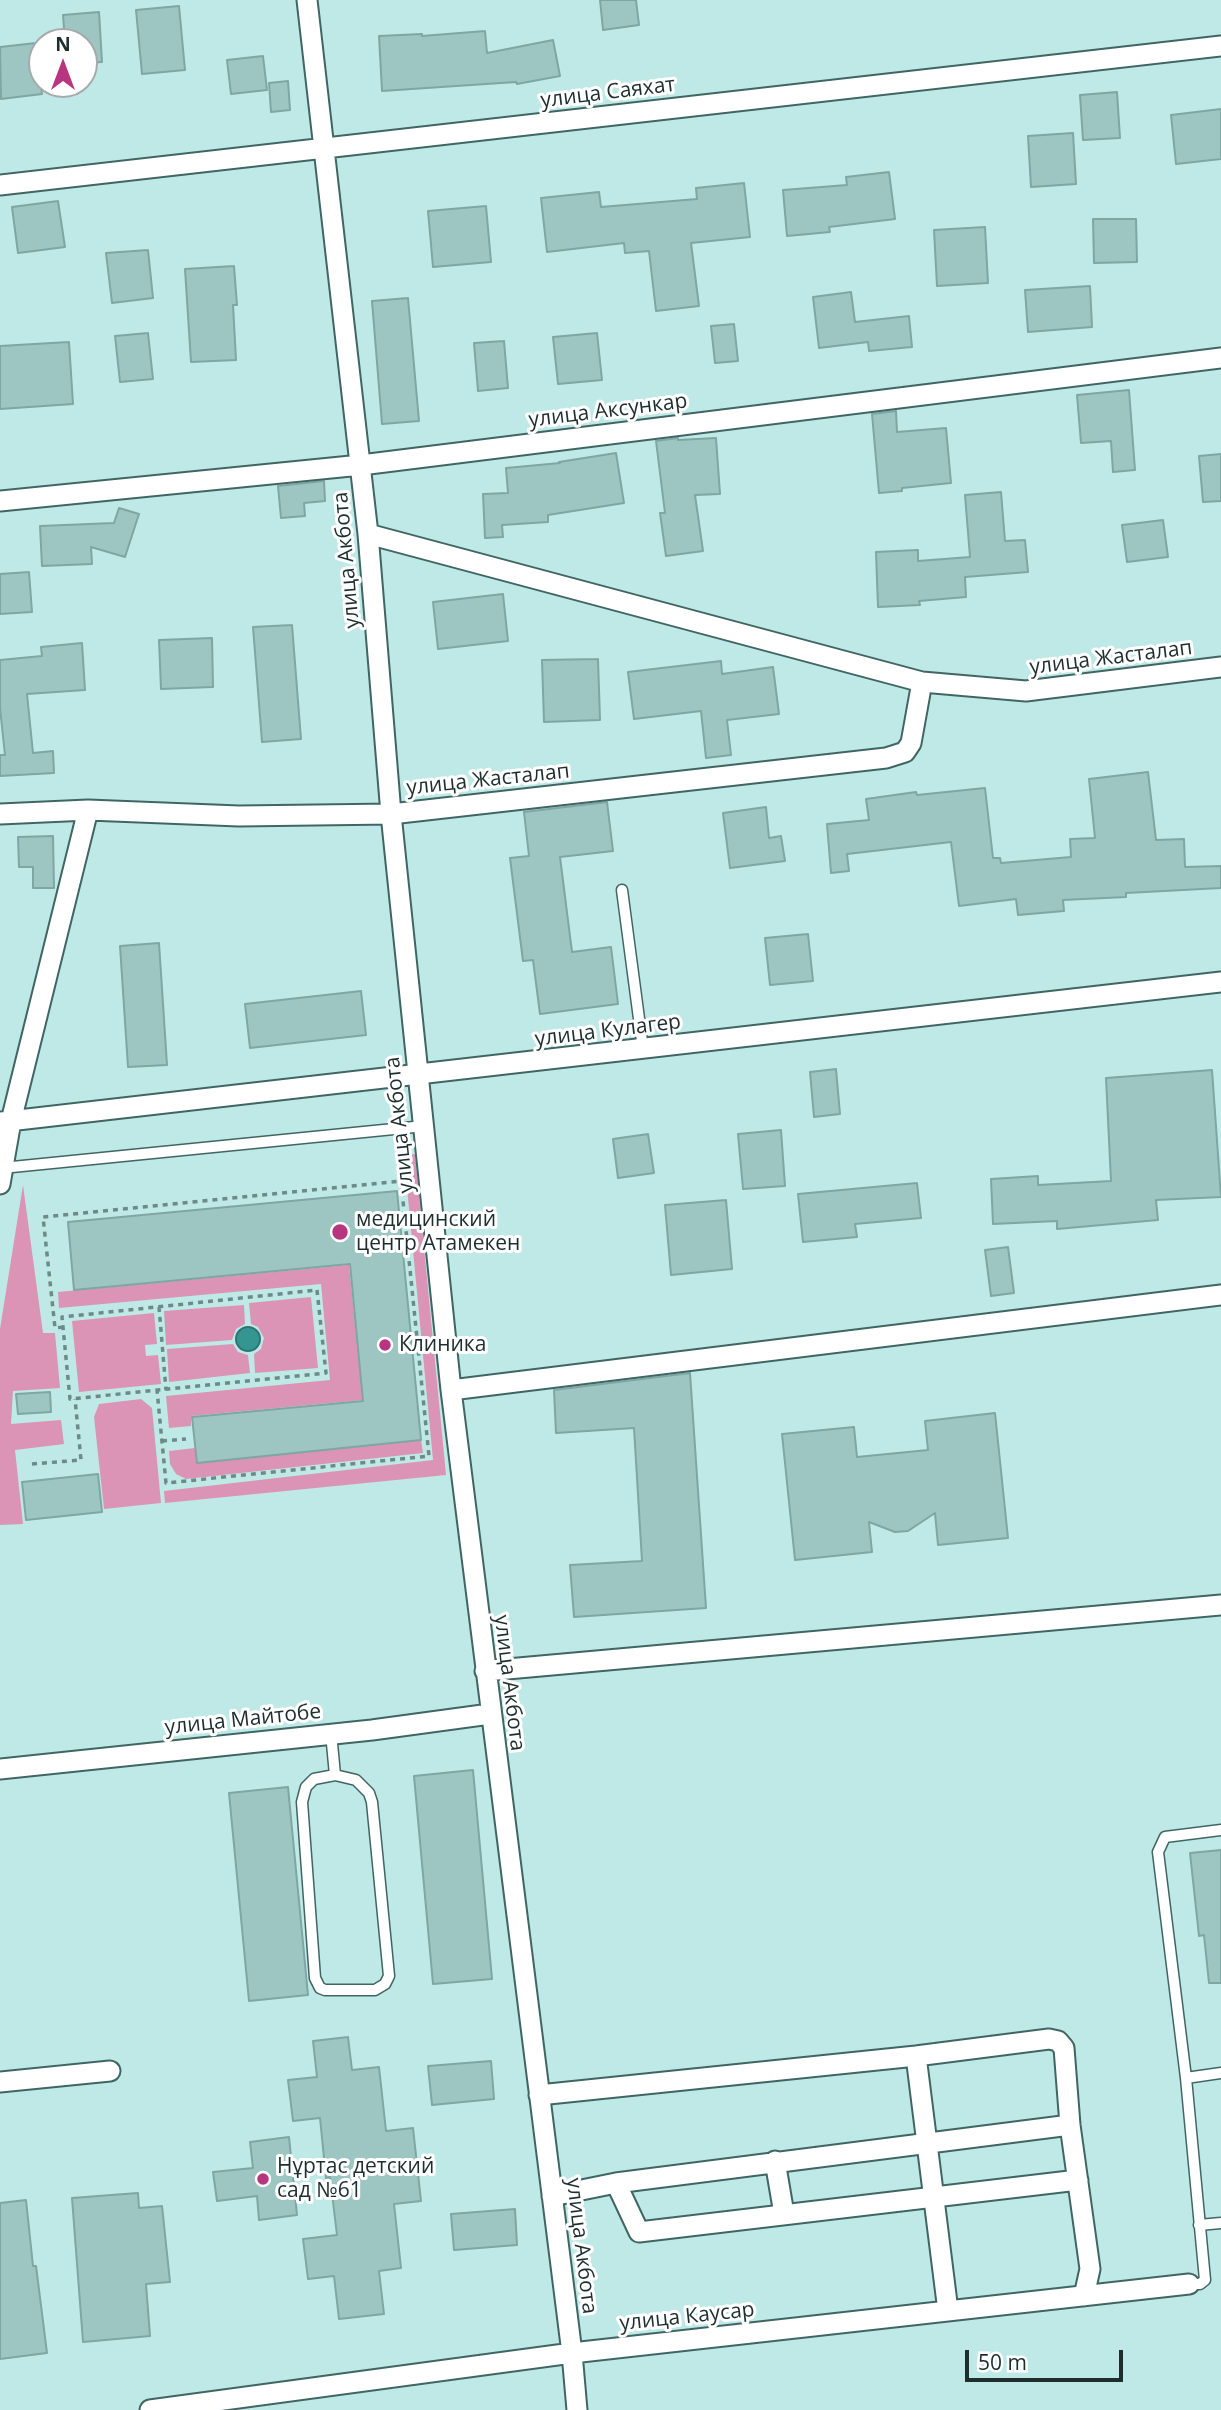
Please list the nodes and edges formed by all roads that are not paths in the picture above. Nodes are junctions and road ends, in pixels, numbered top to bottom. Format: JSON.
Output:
{"nodes":[{"id":1,"x":307,"y":0,"type":"edge"},
{"id":2,"x":1221,"y":46,"type":"edge"},
{"id":3,"x":324,"y":148,"type":"junction"},
{"id":4,"x":0,"y":185,"type":"edge"},
{"id":5,"x":1221,"y":358,"type":"edge"},
{"id":6,"x":361,"y":465,"type":"junction"},
{"id":7,"x":0,"y":501,"type":"edge"},
{"id":8,"x":369,"y":534,"type":"junction"},
{"id":9,"x":1221,"y":667,"type":"edge"},
{"id":10,"x":922,"y":682,"type":"junction"},
{"id":11,"x":88,"y":810,"type":"junction"},
{"id":12,"x":0,"y":814,"type":"edge"},
{"id":13,"x":391,"y":814,"type":"junction"},
{"id":14,"x":622,"y":890,"type":"dead end"},
{"id":15,"x":1221,"y":982,"type":"edge"},
{"id":16,"x":643,"y":1049,"type":"junction"},
{"id":17,"x":417,"y":1076,"type":"junction"},
{"id":18,"x":6,"y":1122,"type":"edge"},
{"id":19,"x":424,"y":1126,"type":"junction"},
{"id":20,"x":1,"y":1176,"type":"edge"},
{"id":21,"x":1221,"y":1295,"type":"edge"},
{"id":22,"x":451,"y":1390,"type":"junction"},
{"id":23,"x":1221,"y":1605,"type":"edge"},
{"id":24,"x":485,"y":1671,"type":"junction"},
{"id":25,"x":490,"y":1714,"type":"junction"},
{"id":26,"x":331,"y":1733,"type":"junction"},
{"id":27,"x":0,"y":1769,"type":"edge"},
{"id":28,"x":335,"y":1775,"type":"junction"},
{"id":29,"x":1221,"y":1830,"type":"edge"},
{"id":30,"x":916,"y":2056,"type":"junction"},
{"id":31,"x":110,"y":2071,"type":"dead end"},
{"id":32,"x":1221,"y":2073,"type":"edge"},
{"id":33,"x":1185,"y":2078,"type":"junction"},
{"id":34,"x":0,"y":2082,"type":"edge"},
{"id":35,"x":539,"y":2095,"type":"junction"},
{"id":36,"x":1070,"y":2125,"type":"junction"},
{"id":37,"x":927,"y":2143,"type":"junction"},
{"id":38,"x":775,"y":2161,"type":"junction"},
{"id":39,"x":1078,"y":2180,"type":"junction"},
{"id":40,"x":616,"y":2183,"type":"junction"},
{"id":41,"x":933,"y":2195,"type":"junction"},
{"id":42,"x":552,"y":2196,"type":"junction"},
{"id":43,"x":784,"y":2214,"type":"junction"},
{"id":44,"x":1221,"y":2223,"type":"edge"},
{"id":45,"x":1199,"y":2225,"type":"junction"},
{"id":46,"x":1189,"y":2284,"type":"joint"},
{"id":47,"x":1084,"y":2296,"type":"junction"},
{"id":48,"x":948,"y":2311,"type":"junction"},
{"id":49,"x":572,"y":2353,"type":"junction"},
{"id":50,"x":150,"y":2410,"type":"edge"},
{"id":51,"x":577,"y":2410,"type":"edge"}],
"edges":[{"from":1,"to":3,"type":"street","name":"улица Акбота"},
{"from":2,"to":3,"type":"street","name":"улица Саяхат"},
{"from":3,"to":4,"type":"street","name":"улица Саяхат"},
{"from":3,"to":6,"type":"street","name":"улица Акбота"},
{"from":5,"to":6,"type":"street","name":"улица Аксункар"},
{"from":6,"to":7,"type":"street","name":"улица Аксункар"},
{"from":6,"to":8,"type":"street","name":"улица Акбота"},
{"from":8,"to":10,"type":"street","name":"улица Жасталап"},
{"from":8,"to":13,"type":"street","name":"улица Акбота"},
{"from":9,"to":10,"type":"street","name":"улица Жасталап"},
{"from":10,"to":13,"type":"street","name":"улица Жасталап"},
{"from":11,"to":12,"type":"street","name":"улица Жасталап"},
{"from":11,"to":13,"type":"street","name":"улица Жасталап"},
{"from":11,"to":18,"type":"street"},
{"from":13,"to":17,"type":"street","name":"улица Акбота"},
{"from":14,"to":16,"type":"lane"},
{"from":15,"to":16,"type":"street","name":"улица Кулагер"},
{"from":16,"to":17,"type":"street","name":"улица Кулагер"},
{"from":17,"to":18,"type":"street","name":"улица Кулагер"},
{"from":17,"to":19,"type":"street","name":"улица Акбота"},
{"from":18,"to":20,"type":"street"},
{"from":19,"to":20,"type":"lane"},
{"from":19,"to":22,"type":"street","name":"улица Акбота"},
{"from":21,"to":22,"type":"street"},
{"from":22,"to":24,"type":"street","name":"улица Акбота"},
{"from":23,"to":24,"type":"street"},
{"from":24,"to":25,"type":"street","name":"улица Акбота"},
{"from":25,"to":26,"type":"street","name":"улица Майтобе"},
{"from":25,"to":35,"type":"street","name":"улица Акбота"},
{"from":26,"to":27,"type":"street","name":"улица Майтобе"},
{"from":26,"to":28,"type":"lane"},
{"from":28,"to":28,"type":"lane"},
{"from":29,"to":33,"type":"lane"},
{"from":30,"to":35,"type":"street"},
{"from":30,"to":36,"type":"street"},
{"from":30,"to":37,"type":"street"},
{"from":31,"to":34,"type":"street"},
{"from":32,"to":33,"type":"lane"},
{"from":33,"to":45,"type":"lane"},
{"from":35,"to":42,"type":"street","name":"улица Акбота"},
{"from":36,"to":37,"type":"street"},
{"from":36,"to":39,"type":"street"},
{"from":37,"to":38,"type":"street"},
{"from":37,"to":41,"type":"street"},
{"from":38,"to":40,"type":"street"},
{"from":38,"to":43,"type":"street"},
{"from":39,"to":41,"type":"street"},
{"from":39,"to":47,"type":"street"},
{"from":40,"to":42,"type":"street"},
{"from":40,"to":43,"type":"street"},
{"from":41,"to":43,"type":"street"},
{"from":41,"to":48,"type":"street"},
{"from":42,"to":49,"type":"street","name":"улица Акбота"},
{"from":44,"to":45,"type":"lane"},
{"from":45,"to":46,"type":"lane"},
{"from":46,"to":47,"type":"street","name":"улица Каусар"},
{"from":47,"to":48,"type":"street","name":"улица Каусар"},
{"from":48,"to":49,"type":"street","name":"улица Каусар"},
{"from":49,"to":50,"type":"street","name":"улица Каусар"},
{"from":49,"to":51,"type":"street","name":"улица Акбота"}]}
